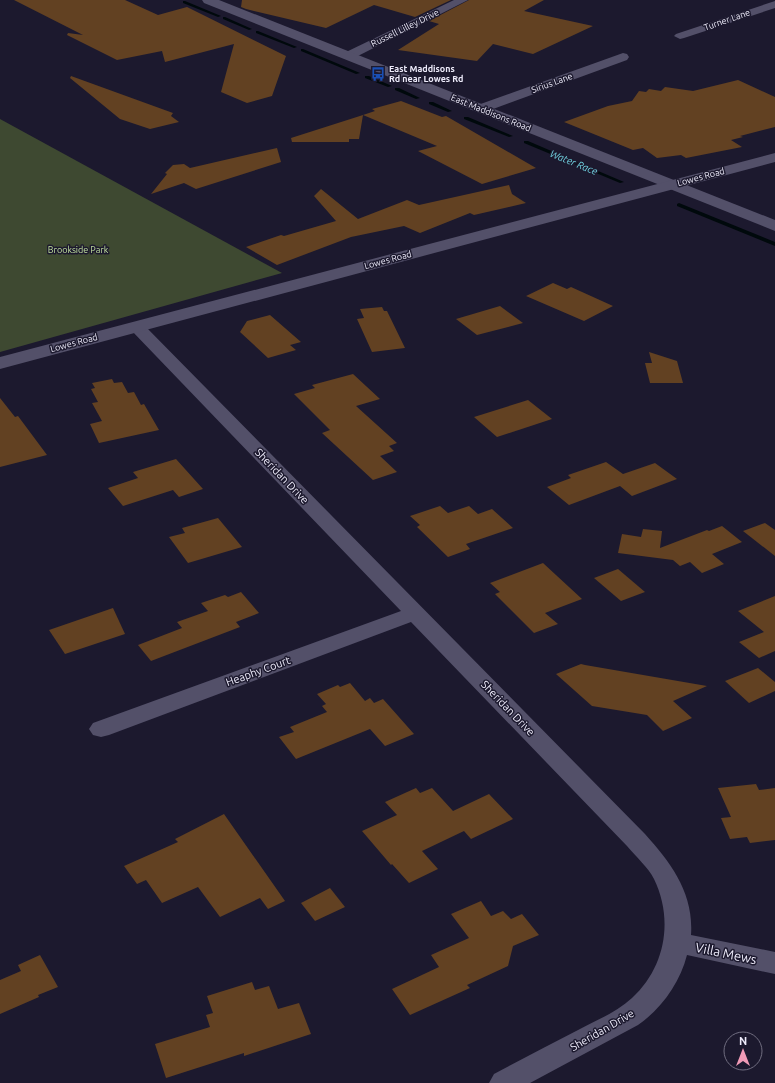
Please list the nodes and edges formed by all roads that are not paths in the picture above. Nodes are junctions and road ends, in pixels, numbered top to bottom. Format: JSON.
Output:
{"nodes":[{"id":1,"x":208,"y":0,"type":"edge"},
{"id":2,"x":463,"y":0,"type":"edge"},
{"id":3,"x":765,"y":0,"type":"edge"},
{"id":4,"x":775,"y":3,"type":"edge"},
{"id":5,"x":680,"y":36,"type":"dead end"},
{"id":6,"x":348,"y":56,"type":"junction"},
{"id":7,"x":623,"y":57,"type":"dead end"},
{"id":8,"x":480,"y":109,"type":"junction"},
{"id":9,"x":775,"y":157,"type":"edge"},
{"id":10,"x":672,"y":185,"type":"junction"},
{"id":11,"x":775,"y":226,"type":"edge"},
{"id":12,"x":137,"y":326,"type":"junction"},
{"id":13,"x":0,"y":363,"type":"edge"},
{"id":14,"x":415,"y":613,"type":"junction"},
{"id":15,"x":101,"y":729,"type":"dead end"},
{"id":16,"x":678,"y":943,"type":"junction"},
{"id":17,"x":775,"y":963,"type":"edge"},
{"id":18,"x":504,"y":1083,"type":"edge"}],
"edges":[{"from":1,"to":6,"type":"street","name":"East Maddisons Road"},
{"from":2,"to":6,"type":"street","name":"Russell Lilley Drive"},
{"from":3,"to":4,"type":"street"},
{"from":4,"to":5,"type":"street","name":"Turner Lane"},
{"from":6,"to":8,"type":"street","name":"East Maddisons Road"},
{"from":7,"to":8,"type":"street","name":"Sirius Lane"},
{"from":8,"to":10,"type":"street","name":"East Maddisons Road"},
{"from":9,"to":10,"type":"street","name":"Lowes Road"},
{"from":10,"to":11,"type":"street","name":"East Maddisons Road"},
{"from":10,"to":12,"type":"street","name":"Lowes Road"},
{"from":12,"to":13,"type":"street","name":"Lowes Road"},
{"from":12,"to":14,"type":"street","name":"Sheridan Drive"},
{"from":14,"to":15,"type":"street","name":"Heaphy Court"},
{"from":14,"to":16,"type":"street","name":"Sheridan Drive"},
{"from":16,"to":17,"type":"street","name":"Villa Mews"},
{"from":16,"to":18,"type":"street","name":"Sheridan Drive"}]}
